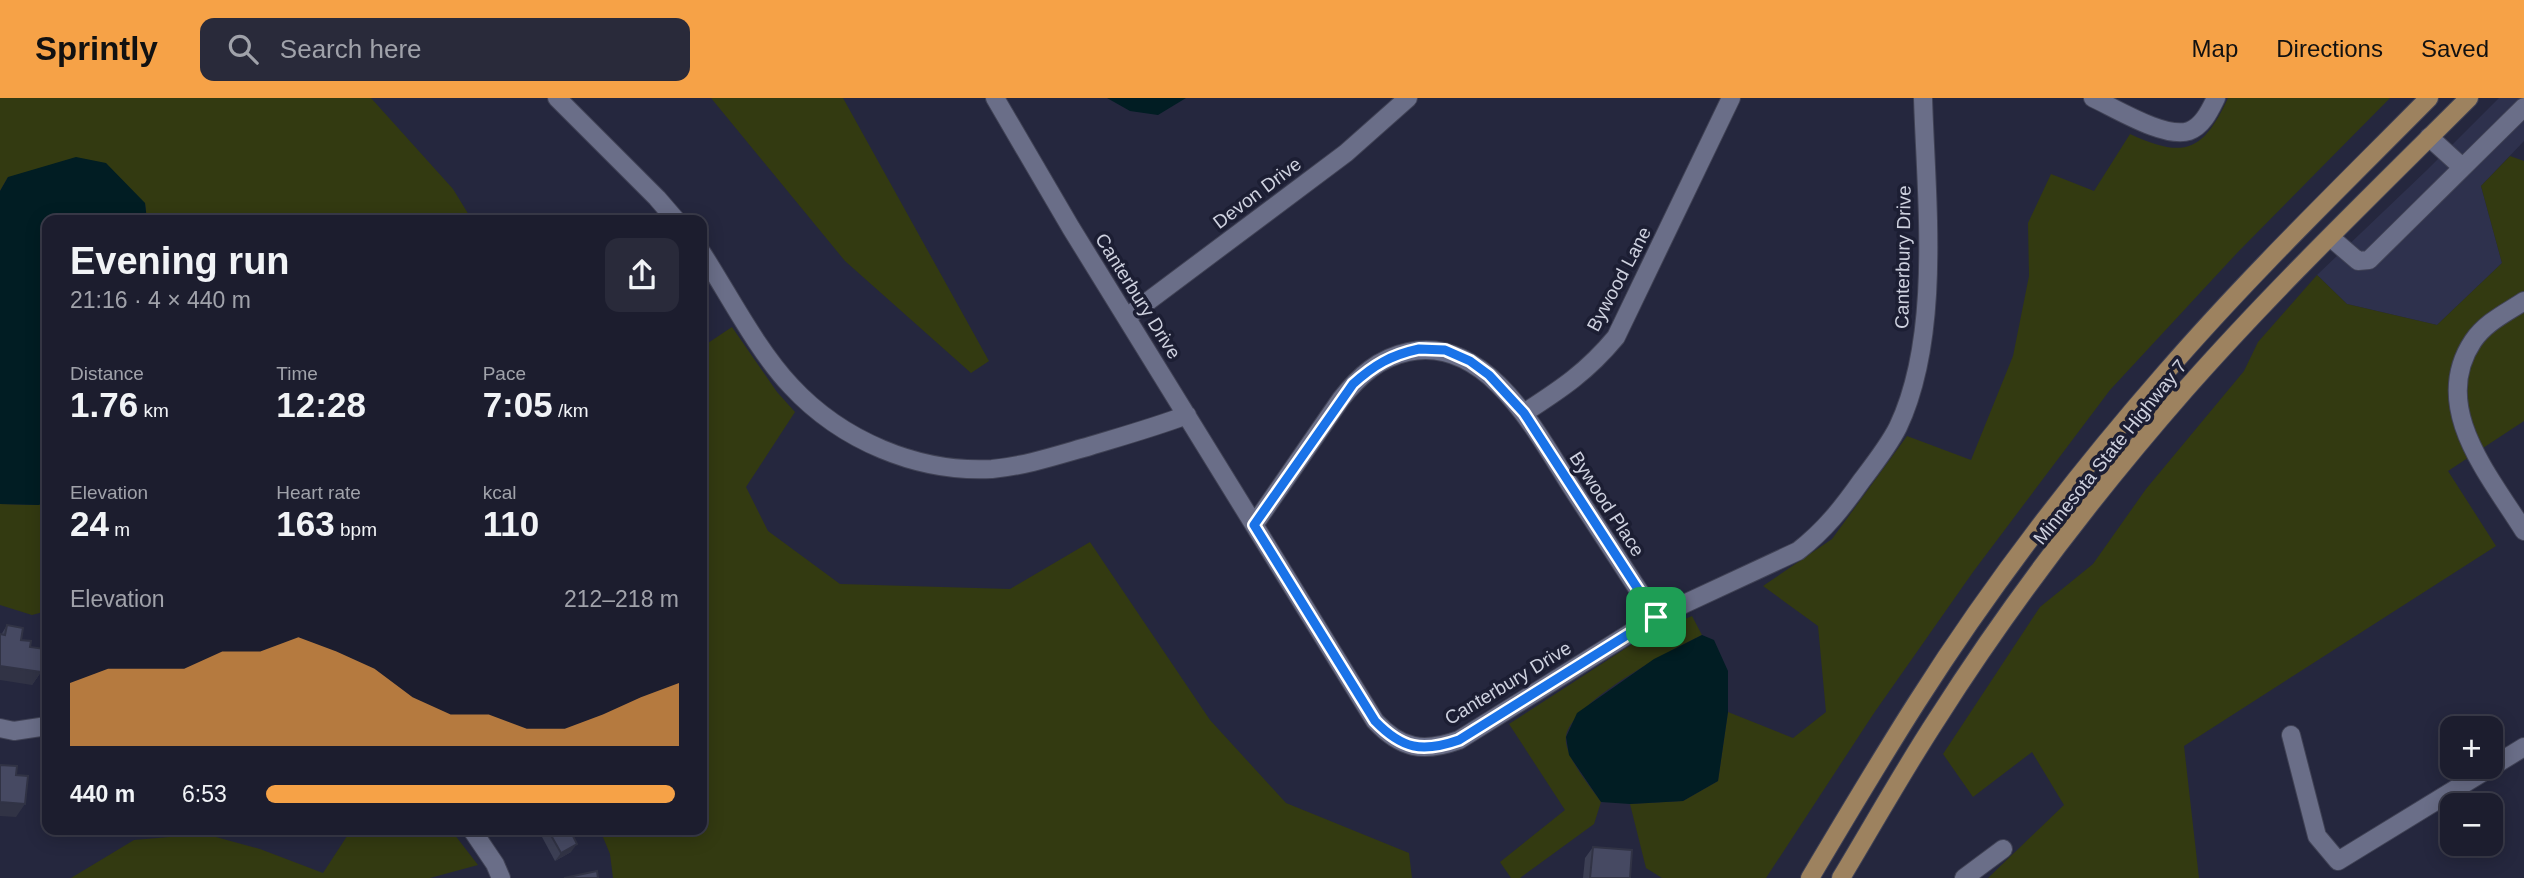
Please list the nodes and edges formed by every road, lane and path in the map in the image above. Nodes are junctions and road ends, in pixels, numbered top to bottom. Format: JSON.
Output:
{"nodes":[{"id":1,"x":557,"y":98,"type":"edge"},
{"id":2,"x":995,"y":98,"type":"edge"},
{"id":3,"x":1408,"y":98,"type":"edge"},
{"id":4,"x":1731,"y":98,"type":"edge"},
{"id":5,"x":1923,"y":98,"type":"edge"},
{"id":6,"x":2093,"y":98,"type":"edge"},
{"id":7,"x":2216,"y":98,"type":"edge"},
{"id":8,"x":2429,"y":98,"type":"edge"},
{"id":9,"x":2469,"y":98,"type":"edge"},
{"id":10,"x":2524,"y":107,"type":"edge"},
{"id":11,"x":2429,"y":137,"type":"junction"},
{"id":12,"x":2462,"y":167,"type":"junction"},
{"id":13,"x":672,"y":215,"type":"edge"},
{"id":14,"x":2330,"y":237,"type":"junction"},
{"id":15,"x":707,"y":261,"type":"edge"},
{"id":16,"x":2524,"y":301,"type":"edge"},
{"id":17,"x":1127,"y":317,"type":"junction"},
{"id":18,"x":1524,"y":413,"type":"junction"},
{"id":19,"x":1187,"y":415,"type":"junction"},
{"id":20,"x":1254,"y":525,"type":"junction"},
{"id":21,"x":2524,"y":531,"type":"edge"},
{"id":22,"x":1656,"y":617,"type":"junction"},
{"id":23,"x":42,"y":727,"type":"edge"},
{"id":24,"x":0,"y":728,"type":"edge"},
{"id":25,"x":2291,"y":735,"type":"dead end"},
{"id":26,"x":2524,"y":747,"type":"edge"},
{"id":27,"x":475,"y":835,"type":"edge"},
{"id":28,"x":2003,"y":849,"type":"dead end"},
{"id":29,"x":501,"y":878,"type":"edge"},
{"id":30,"x":1810,"y":878,"type":"edge"},
{"id":31,"x":1841,"y":878,"type":"edge"},
{"id":32,"x":1964,"y":878,"type":"edge"}],
"edges":[{"from":1,"to":13,"type":"street"},
{"from":2,"to":17,"type":"street","name":"Canterbury Drive"},
{"from":3,"to":17,"type":"street","name":"Devon Drive"},
{"from":4,"to":18,"type":"street","name":"Bywood Lane"},
{"from":5,"to":22,"type":"street","name":"Canterbury Drive"},
{"from":6,"to":7,"type":"street"},
{"from":8,"to":30,"type":"main road","name":"Minnesota State Highway 7"},
{"from":9,"to":11,"type":"main road","name":"Minnesota State Highway 7"},
{"from":10,"to":12,"type":"street"},
{"from":11,"to":12,"type":"street"},
{"from":11,"to":14,"type":"main road","name":"Minnesota State Highway 7"},
{"from":12,"to":14,"type":"street"},
{"from":14,"to":31,"type":"main road","name":"Minnesota State Highway 7"},
{"from":15,"to":19,"type":"street"},
{"from":16,"to":21,"type":"street"},
{"from":17,"to":19,"type":"street","name":"Canterbury Drive"},
{"from":18,"to":20,"type":"street"},
{"from":18,"to":22,"type":"street","name":"Bywood Place"},
{"from":19,"to":20,"type":"street","name":"Canterbury Drive"},
{"from":20,"to":22,"type":"street","name":"Canterbury Drive"},
{"from":23,"to":24,"type":"street"},
{"from":25,"to":26,"type":"street"},
{"from":27,"to":29,"type":"street"},
{"from":28,"to":32,"type":"street"}]}
